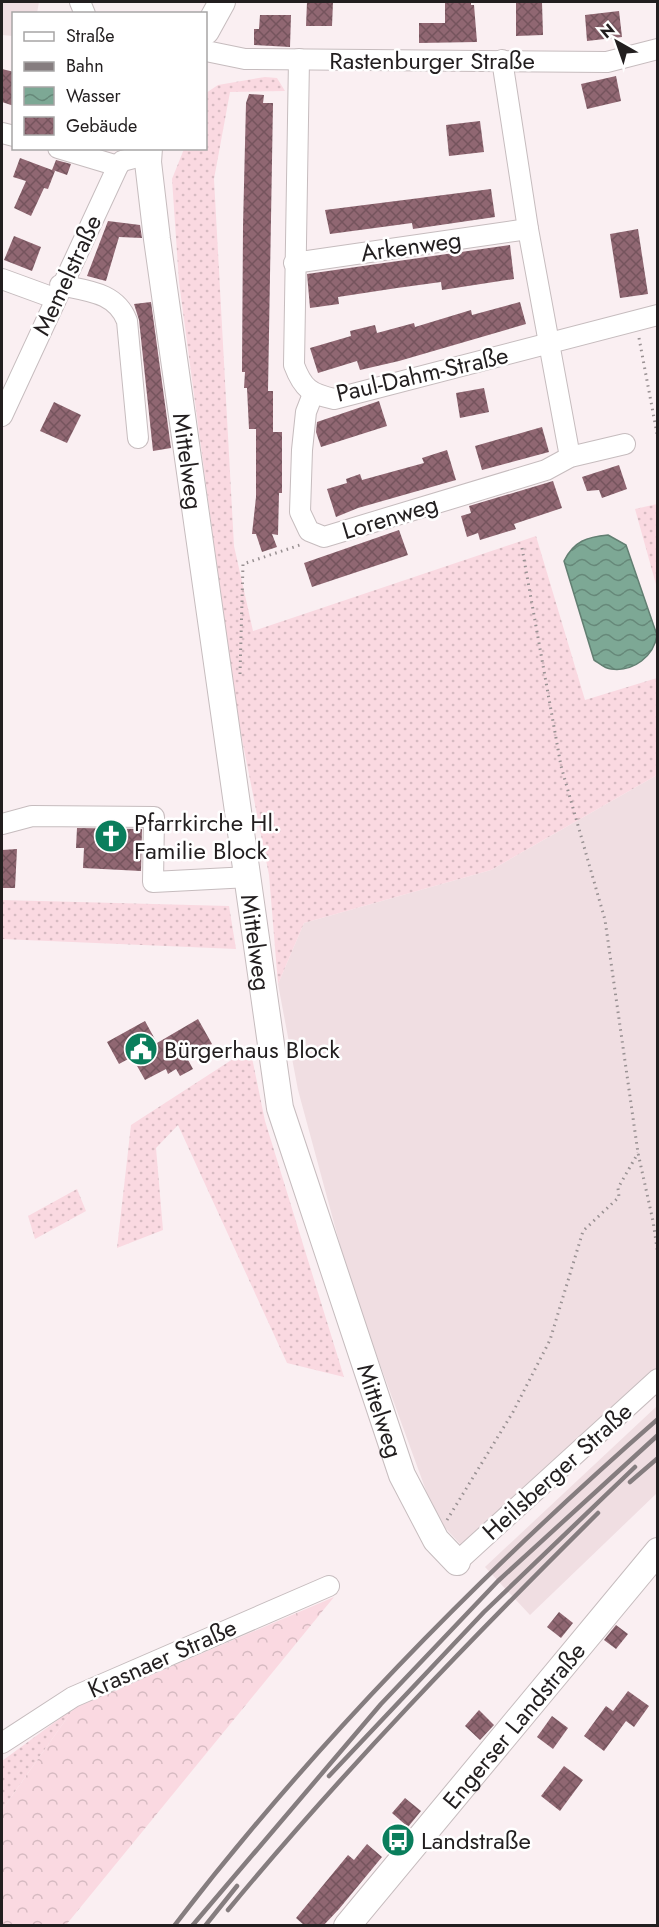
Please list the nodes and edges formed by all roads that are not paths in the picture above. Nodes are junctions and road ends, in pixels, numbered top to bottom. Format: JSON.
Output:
{"nodes":[{"id":1,"x":222,"y":2,"type":"edge"},
{"id":2,"x":207,"y":29,"type":"edge"},
{"id":3,"x":657,"y":49,"type":"edge"},
{"id":4,"x":207,"y":51,"type":"edge"},
{"id":5,"x":299,"y":59,"type":"junction"},
{"id":6,"x":501,"y":60,"type":"junction"},
{"id":7,"x":70,"y":150,"type":"edge"},
{"id":8,"x":149,"y":151,"type":"edge"},
{"id":9,"x":120,"y":158,"type":"edge"},
{"id":10,"x":528,"y":229,"type":"junction"},
{"id":11,"x":294,"y":262,"type":"junction"},
{"id":12,"x":2,"y":279,"type":"edge"},
{"id":13,"x":57,"y":292,"type":"junction"},
{"id":14,"x":657,"y":315,"type":"edge"},
{"id":15,"x":549,"y":344,"type":"junction"},
{"id":16,"x":313,"y":394,"type":"junction"},
{"id":17,"x":2,"y":416,"type":"edge"},
{"id":18,"x":138,"y":438,"type":"dead end"},
{"id":19,"x":625,"y":444,"type":"dead end"},
{"id":20,"x":570,"y":457,"type":"junction"},
{"id":21,"x":2,"y":824,"type":"edge"},
{"id":22,"x":249,"y":877,"type":"junction"},
{"id":23,"x":657,"y":1379,"type":"edge"},
{"id":24,"x":657,"y":1551,"type":"edge"},
{"id":25,"x":458,"y":1562,"type":"joint"},
{"id":26,"x":330,"y":1586,"type":"dead end"},
{"id":27,"x":2,"y":1743,"type":"edge"},
{"id":28,"x":347,"y":1926,"type":"edge"}],
"edges":[{"from":1,"to":2,"type":"main road"},
{"from":3,"to":6,"type":"street","name":"Rastenburger Straße"},
{"from":4,"to":5,"type":"street","name":"Rastenburger Straße"},
{"from":5,"to":6,"type":"street","name":"Rastenburger Straße"},
{"from":5,"to":11,"type":"street","name":"Paul-Dahm-Straße"},
{"from":6,"to":10,"type":"street"},
{"from":7,"to":9,"type":"street"},
{"from":8,"to":9,"type":"street"},
{"from":8,"to":22,"type":"main road","name":"Mittelweg"},
{"from":9,"to":13,"type":"street","name":"Memelstraße"},
{"from":10,"to":11,"type":"street","name":"Arkenweg"},
{"from":10,"to":15,"type":"street"},
{"from":11,"to":16,"type":"street","name":"Paul-Dahm-Straße"},
{"from":12,"to":13,"type":"street"},
{"from":13,"to":17,"type":"street","name":"Memelstraße"},
{"from":13,"to":18,"type":"street"},
{"from":14,"to":15,"type":"street","name":"Paul-Dahm-Straße"},
{"from":15,"to":16,"type":"street","name":"Paul-Dahm-Straße"},
{"from":15,"to":20,"type":"street"},
{"from":16,"to":20,"type":"street","name":"Lorenweg"},
{"from":19,"to":20,"type":"street","name":"Lorenweg"},
{"from":21,"to":22,"type":"street"},
{"from":22,"to":25,"type":"main road","name":"Mittelweg"},
{"from":23,"to":25,"type":"street","name":"Heilsberger Straße"},
{"from":24,"to":28,"type":"main road","name":"Engerser Landstraße"},
{"from":26,"to":27,"type":"street","name":"Krasnaer Straße"}]}
